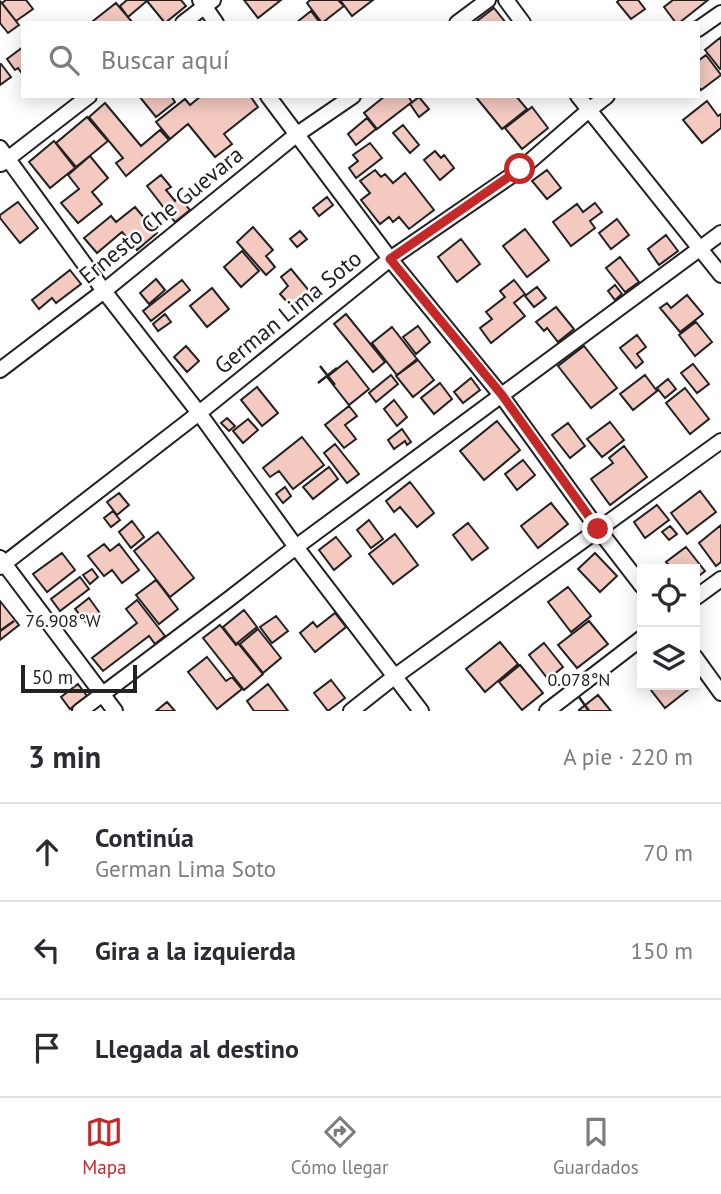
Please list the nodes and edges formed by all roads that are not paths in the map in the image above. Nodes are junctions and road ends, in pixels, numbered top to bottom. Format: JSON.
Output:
{"nodes":[{"id":1,"x":488,"y":0,"type":"edge"},
{"id":2,"x":506,"y":0,"type":"edge"},
{"id":3,"x":206,"y":2,"type":"edge"},
{"id":4,"x":721,"y":13,"type":"edge"},
{"id":5,"x":185,"y":21,"type":"edge"},
{"id":6,"x":215,"y":21,"type":"edge"},
{"id":7,"x":460,"y":21,"type":"edge"},
{"id":8,"x":522,"y":21,"type":"edge"},
{"id":9,"x":700,"y":28,"type":"edge"},
{"id":10,"x":86,"y":98,"type":"edge"},
{"id":11,"x":269,"y":98,"type":"edge"},
{"id":12,"x":350,"y":98,"type":"edge"},
{"id":13,"x":580,"y":98,"type":"edge"},
{"id":14,"x":604,"y":98,"type":"edge"},
{"id":15,"x":589,"y":110,"type":"junction"},
{"id":16,"x":296,"y":135,"type":"junction"},
{"id":17,"x":3,"y":158,"type":"edge"},
{"id":18,"x":721,"y":233,"type":"edge"},
{"id":19,"x":701,"y":248,"type":"junction"},
{"id":20,"x":390,"y":259,"type":"junction"},
{"id":21,"x":721,"y":275,"type":"edge"},
{"id":22,"x":104,"y":291,"type":"junction"},
{"id":23,"x":0,"y":370,"type":"edge"},
{"id":24,"x":502,"y":395,"type":"junction"},
{"id":25,"x":199,"y":413,"type":"junction"},
{"id":26,"x":721,"y":441,"type":"edge"},
{"id":27,"x":598,"y":529,"type":"junction"},
{"id":28,"x":296,"y":547,"type":"junction"},
{"id":29,"x":1,"y":563,"type":"edge"},
{"id":30,"x":721,"y":579,"type":"edge"},
{"id":31,"x":637,"y":580,"type":"edge"},
{"id":32,"x":700,"y":594,"type":"edge"},
{"id":33,"x":637,"y":642,"type":"edge"},
{"id":34,"x":700,"y":664,"type":"edge"},
{"id":35,"x":394,"y":677,"type":"junction"},
{"id":36,"x":721,"y":693,"type":"edge"},
{"id":37,"x":102,"y":694,"type":"junction"},
{"id":38,"x":80,"y":711,"type":"edge"},
{"id":39,"x":115,"y":711,"type":"edge"},
{"id":40,"x":351,"y":711,"type":"edge"},
{"id":41,"x":421,"y":711,"type":"edge"},
{"id":42,"x":547,"y":711,"type":"edge"}],
"edges":[{"from":1,"to":7,"type":"street"},
{"from":2,"to":8,"type":"street"},
{"from":3,"to":5,"type":"street"},
{"from":3,"to":6,"type":"street"},
{"from":4,"to":9,"type":"street"},
{"from":10,"to":17,"type":"street"},
{"from":11,"to":16,"type":"street"},
{"from":12,"to":16,"type":"street","name":"Ernesto Che Guevara"},
{"from":13,"to":15,"type":"street"},
{"from":14,"to":15,"type":"street","name":"German Lima Soto"},
{"from":15,"to":19,"type":"street"},
{"from":15,"to":20,"type":"street","name":"German Lima Soto"},
{"from":16,"to":20,"type":"street"},
{"from":16,"to":22,"type":"street","name":"Ernesto Che Guevara"},
{"from":17,"to":22,"type":"street"},
{"from":18,"to":19,"type":"street"},
{"from":19,"to":21,"type":"street"},
{"from":19,"to":24,"type":"street"},
{"from":20,"to":24,"type":"street"},
{"from":20,"to":25,"type":"street","name":"German Lima Soto"},
{"from":22,"to":23,"type":"street","name":"Ernesto Che Guevara"},
{"from":22,"to":25,"type":"street"},
{"from":24,"to":27,"type":"street"},
{"from":24,"to":28,"type":"street"},
{"from":25,"to":28,"type":"street"},
{"from":25,"to":29,"type":"street","name":"German Lima Soto"},
{"from":26,"to":27,"type":"street"},
{"from":27,"to":31,"type":"street"},
{"from":27,"to":35,"type":"street"},
{"from":28,"to":35,"type":"street"},
{"from":28,"to":37,"type":"street"},
{"from":29,"to":37,"type":"street"},
{"from":30,"to":32,"type":"street"},
{"from":33,"to":42,"type":"street"},
{"from":34,"to":36,"type":"street"},
{"from":35,"to":40,"type":"street"},
{"from":35,"to":41,"type":"street"},
{"from":37,"to":38,"type":"street"},
{"from":37,"to":39,"type":"street"}]}
